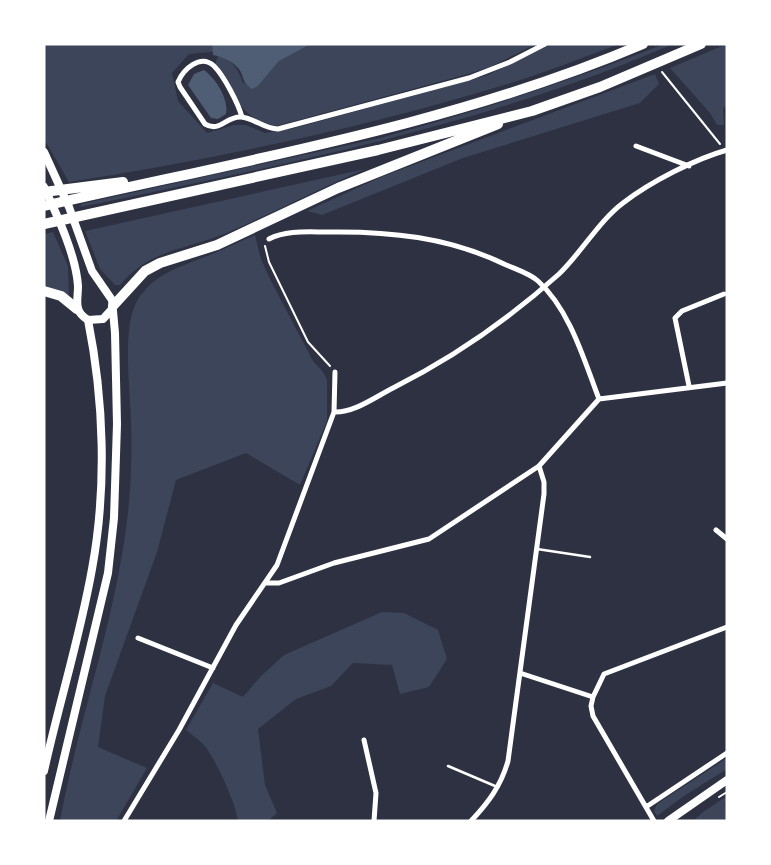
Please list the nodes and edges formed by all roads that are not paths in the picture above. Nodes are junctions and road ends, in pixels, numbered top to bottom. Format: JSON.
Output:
{"nodes":[{"id":1,"x":545,"y":44,"type":"edge"},
{"id":2,"x":643,"y":44,"type":"edge"},
{"id":3,"x":701,"y":44,"type":"edge"},
{"id":4,"x":532,"y":111,"type":"junction"},
{"id":5,"x":242,"y":117,"type":"junction"},
{"id":6,"x":636,"y":146,"type":"dead end"},
{"id":7,"x":726,"y":150,"type":"edge"},
{"id":8,"x":44,"y":152,"type":"edge"},
{"id":9,"x":689,"y":166,"type":"junction"},
{"id":10,"x":182,"y":175,"type":"junction"},
{"id":11,"x":44,"y":190,"type":"edge"},
{"id":12,"x":44,"y":206,"type":"edge"},
{"id":13,"x":44,"y":224,"type":"edge"},
{"id":14,"x":269,"y":239,"type":"road end"},
{"id":15,"x":543,"y":287,"type":"junction"},
{"id":16,"x":44,"y":291,"type":"edge"},
{"id":17,"x":724,"y":294,"type":"dead end"},
{"id":18,"x":113,"y":307,"type":"junction"},
{"id":19,"x":77,"y":309,"type":"junction"},
{"id":20,"x":88,"y":320,"type":"junction"},
{"id":21,"x":335,"y":372,"type":"road end"},
{"id":22,"x":727,"y":383,"type":"edge"},
{"id":23,"x":689,"y":386,"type":"junction"},
{"id":24,"x":599,"y":399,"type":"junction"},
{"id":25,"x":334,"y":412,"type":"junction"},
{"id":26,"x":539,"y":466,"type":"junction"},
{"id":27,"x":716,"y":530,"type":"dead end"},
{"id":28,"x":727,"y":539,"type":"edge"},
{"id":29,"x":537,"y":549,"type":"junction"},
{"id":30,"x":590,"y":556,"type":"dead end"},
{"id":31,"x":266,"y":583,"type":"junction"},
{"id":32,"x":727,"y":627,"type":"edge"},
{"id":33,"x":138,"y":638,"type":"dead end"},
{"id":34,"x":213,"y":668,"type":"junction"},
{"id":35,"x":520,"y":673,"type":"junction"},
{"id":36,"x":593,"y":697,"type":"junction"},
{"id":37,"x":364,"y":740,"type":"dead end"},
{"id":38,"x":727,"y":753,"type":"edge"},
{"id":39,"x":448,"y":766,"type":"dead end"},
{"id":40,"x":44,"y":771,"type":"edge"},
{"id":41,"x":727,"y":780,"type":"edge"},
{"id":42,"x":498,"y":788,"type":"junction"},
{"id":43,"x":646,"y":807,"type":"junction"},
{"id":44,"x":49,"y":821,"type":"edge"},
{"id":45,"x":124,"y":821,"type":"edge"},
{"id":46,"x":374,"y":821,"type":"edge"},
{"id":47,"x":471,"y":821,"type":"edge"},
{"id":48,"x":654,"y":821,"type":"edge"},
{"id":49,"x":668,"y":821,"type":"edge"}],
"edges":[{"from":1,"to":5,"type":"street"},
{"from":2,"to":10,"type":"highway"},
{"from":3,"to":4,"type":"highway"},
{"from":4,"to":13,"type":"highway"},
{"from":4,"to":18,"type":"highway"},
{"from":5,"to":5,"type":"street"},
{"from":6,"to":9,"type":"street"},
{"from":7,"to":9,"type":"street"},
{"from":8,"to":18,"type":"main road"},
{"from":9,"to":15,"type":"street"},
{"from":10,"to":11,"type":"highway"},
{"from":10,"to":12,"type":"highway"},
{"from":11,"to":19,"type":"main road"},
{"from":14,"to":15,"type":"street"},
{"from":15,"to":24,"type":"street"},
{"from":15,"to":25,"type":"street"},
{"from":16,"to":19,"type":"highway"},
{"from":17,"to":23,"type":"street"},
{"from":18,"to":20,"type":"main road"},
{"from":18,"to":44,"type":"main road"},
{"from":19,"to":20,"type":"main road"},
{"from":20,"to":40,"type":"main road"},
{"from":21,"to":25,"type":"street"},
{"from":22,"to":23,"type":"street"},
{"from":23,"to":24,"type":"street"},
{"from":24,"to":26,"type":"street"},
{"from":25,"to":31,"type":"street"},
{"from":26,"to":29,"type":"street"},
{"from":26,"to":31,"type":"street"},
{"from":27,"to":28,"type":"street"},
{"from":29,"to":30,"type":"lane"},
{"from":29,"to":35,"type":"street"},
{"from":31,"to":34,"type":"street"},
{"from":32,"to":36,"type":"street"},
{"from":33,"to":34,"type":"street"},
{"from":34,"to":45,"type":"street"},
{"from":35,"to":36,"type":"street"},
{"from":35,"to":42,"type":"street"},
{"from":36,"to":43,"type":"street"},
{"from":37,"to":46,"type":"street"},
{"from":38,"to":43,"type":"street"},
{"from":39,"to":42,"type":"lane"},
{"from":41,"to":49,"type":"main road"},
{"from":42,"to":47,"type":"street"},
{"from":43,"to":48,"type":"street"}]}
